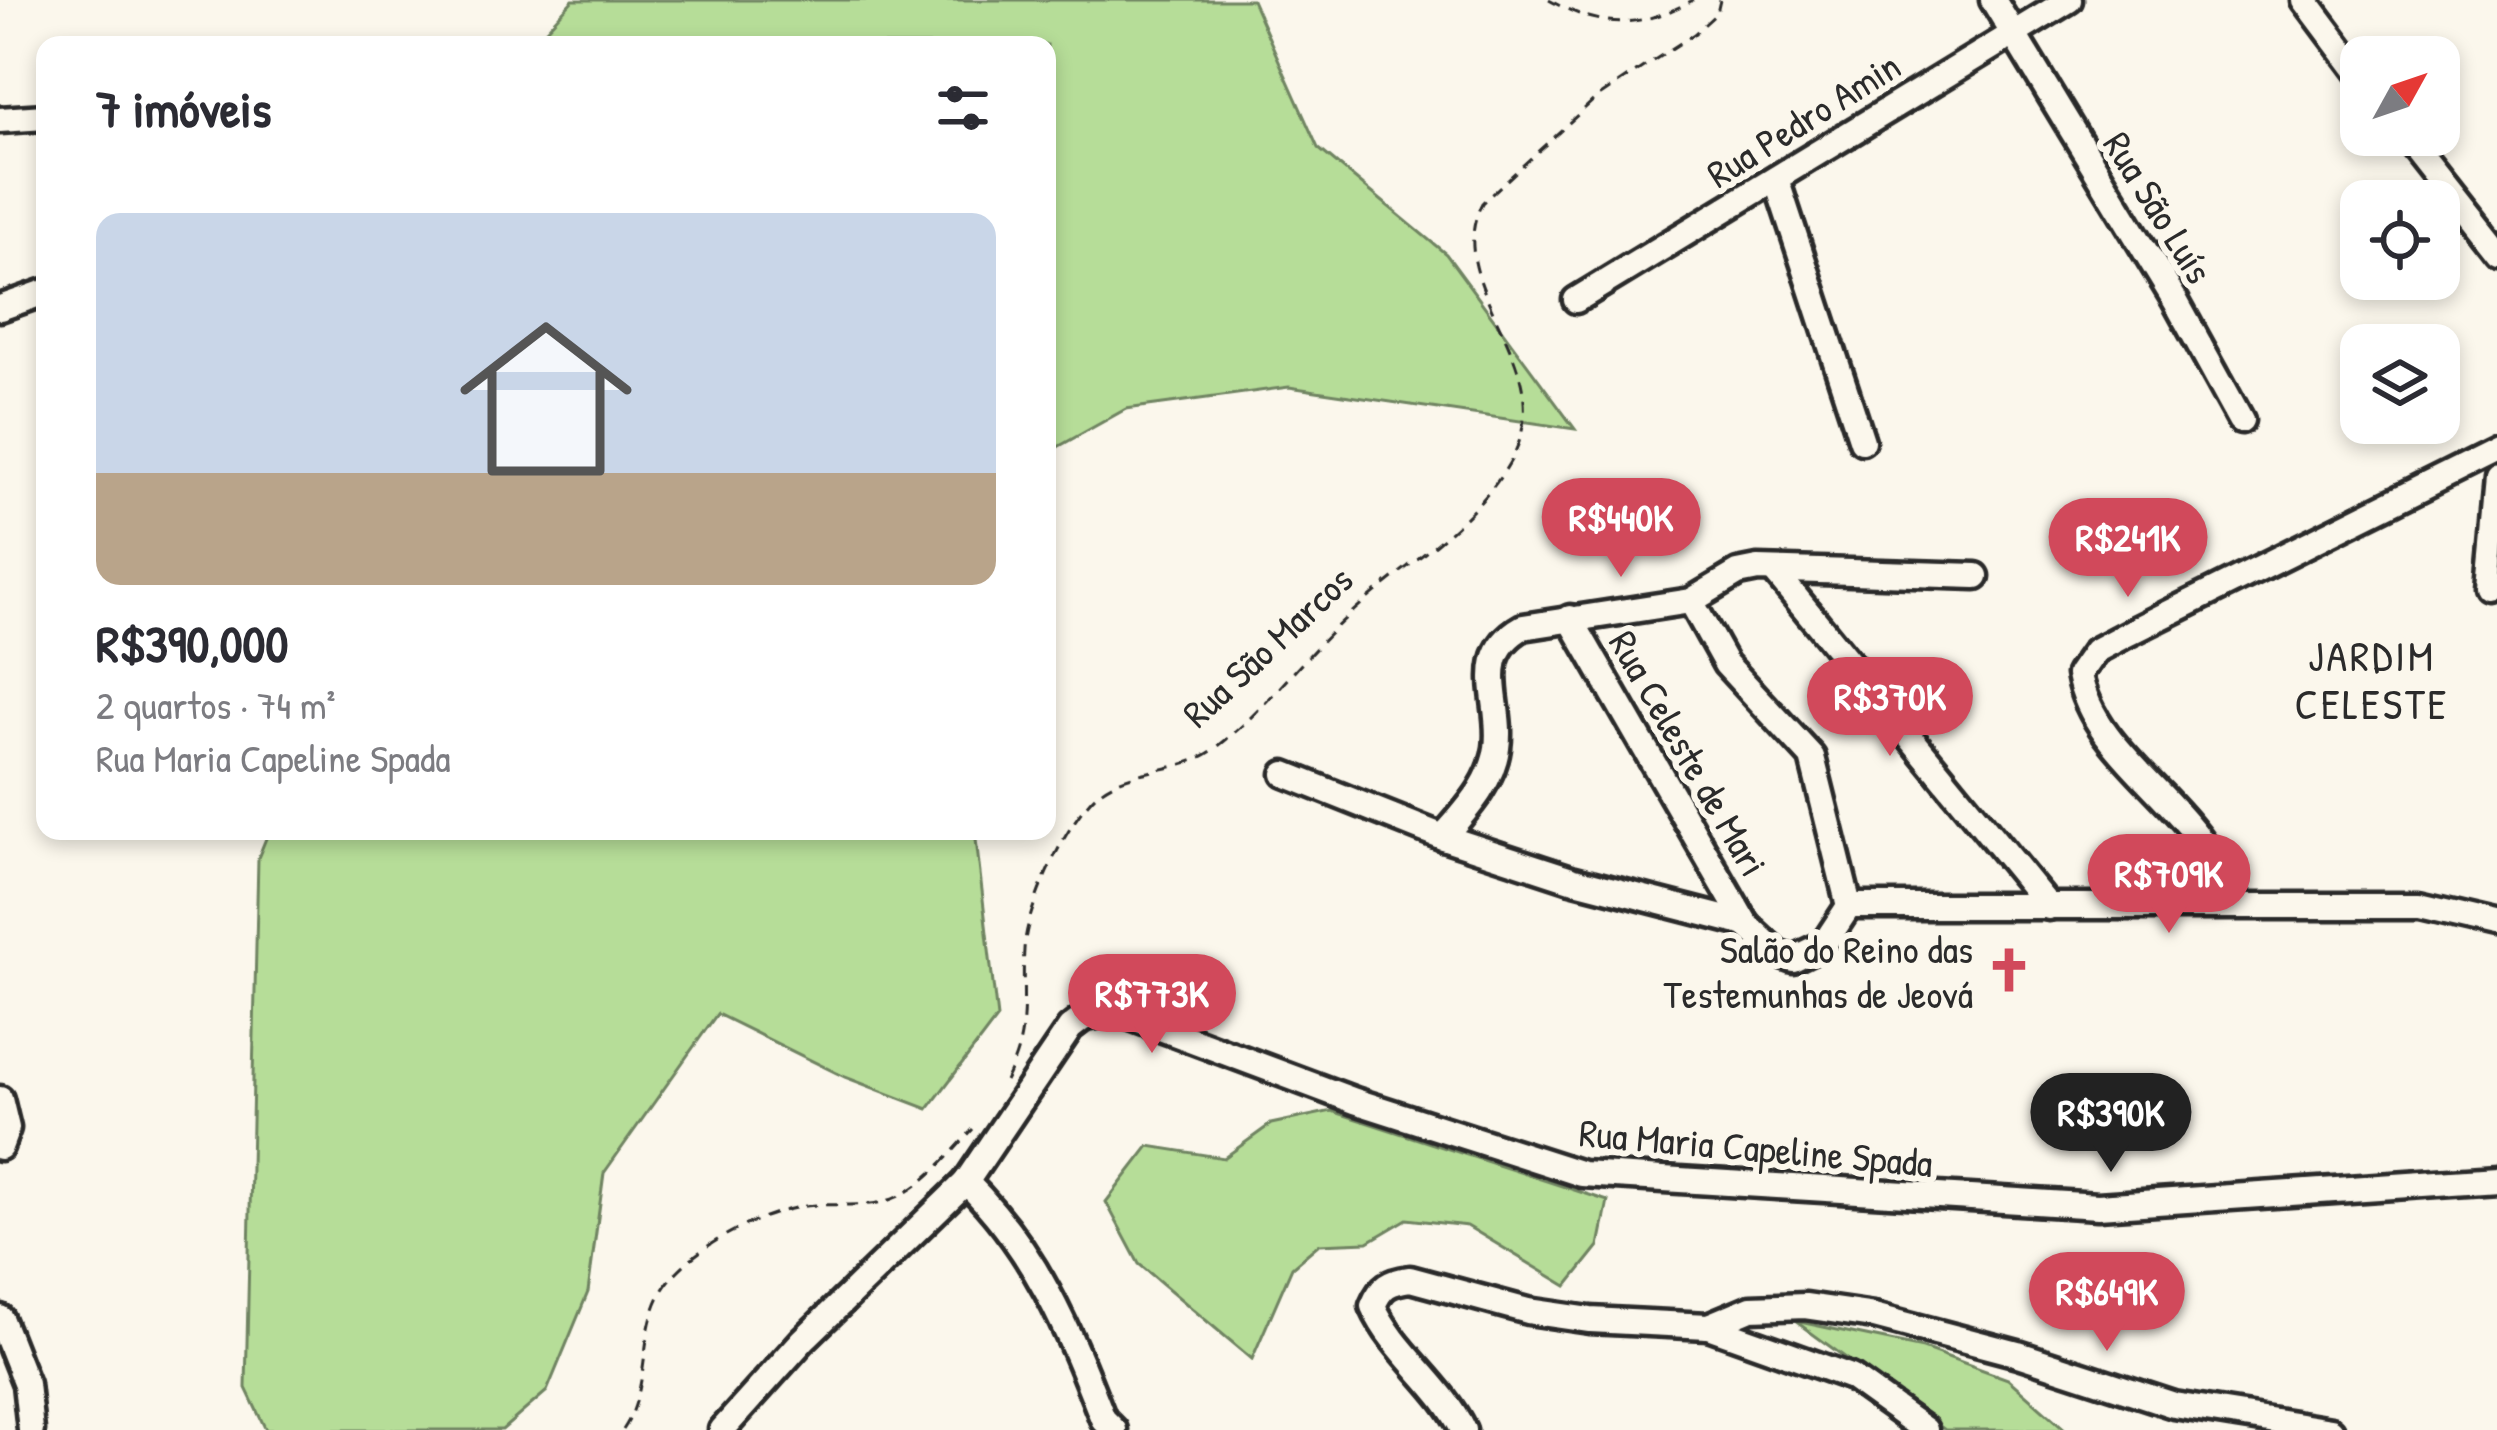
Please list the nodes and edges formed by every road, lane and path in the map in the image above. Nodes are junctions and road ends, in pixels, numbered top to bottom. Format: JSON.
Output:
{"nodes":[{"id":1,"x":1549,"y":0,"type":"edge"},
{"id":2,"x":1693,"y":0,"type":"edge"},
{"id":3,"x":1720,"y":0,"type":"edge"},
{"id":4,"x":1993,"y":0,"type":"edge"},
{"id":5,"x":2069,"y":0,"type":"edge"},
{"id":6,"x":2306,"y":0,"type":"edge"},
{"id":7,"x":2011,"y":33,"type":"junction"},
{"id":8,"x":2340,"y":46,"type":"edge"},
{"id":9,"x":36,"y":118,"type":"edge"},
{"id":10,"x":0,"y":120,"type":"edge"},
{"id":11,"x":2422,"y":156,"type":"edge"},
{"id":12,"x":1776,"y":179,"type":"junction"},
{"id":13,"x":2497,"y":252,"type":"edge"},
{"id":14,"x":36,"y":295,"type":"edge"},
{"id":15,"x":1576,"y":300,"type":"dead end"},
{"id":16,"x":0,"y":308,"type":"edge"},
{"id":17,"x":2241,"y":420,"type":"dead end"},
{"id":18,"x":1862,"y":440,"type":"dead end"},
{"id":19,"x":2497,"y":450,"type":"edge"},
{"id":20,"x":2497,"y":481,"type":"edge"},
{"id":21,"x":1776,"y":573,"type":"junction"},
{"id":22,"x":1976,"y":576,"type":"dead end"},
{"id":23,"x":2487,"y":586,"type":"dead end"},
{"id":24,"x":1691,"y":601,"type":"junction"},
{"id":25,"x":1570,"y":618,"type":"junction"},
{"id":26,"x":1285,"y":774,"type":"dead end"},
{"id":27,"x":1443,"y":837,"type":"junction"},
{"id":28,"x":2228,"y":905,"type":"junction"},
{"id":29,"x":1849,"y":906,"type":"junction"},
{"id":30,"x":2049,"y":908,"type":"junction"},
{"id":31,"x":2497,"y":923,"type":"edge"},
{"id":32,"x":1746,"y":924,"type":"junction"},
{"id":33,"x":999,"y":1094,"type":"dead end"},
{"id":34,"x":0,"y":1099,"type":"edge"},
{"id":35,"x":977,"y":1124,"type":"dead end"},
{"id":36,"x":0,"y":1147,"type":"edge"},
{"id":37,"x":2497,"y":1179,"type":"edge"},
{"id":38,"x":965,"y":1182,"type":"junction"},
{"id":39,"x":0,"y":1318,"type":"edge"},
{"id":40,"x":1708,"y":1325,"type":"junction"},
{"id":41,"x":1100,"y":1426,"type":"edge"},
{"id":42,"x":31,"y":1430,"type":"edge"},
{"id":43,"x":623,"y":1430,"type":"edge"},
{"id":44,"x":722,"y":1430,"type":"edge"},
{"id":45,"x":1463,"y":1430,"type":"edge"},
{"id":46,"x":1925,"y":1430,"type":"edge"},
{"id":47,"x":2331,"y":1430,"type":"edge"}],
"edges":[{"from":1,"to":2,"type":"path"},
{"from":3,"to":33,"type":"path","name":"Rua São Marcos"},
{"from":4,"to":7,"type":"street","name":"Rua São Luís"},
{"from":5,"to":7,"type":"street","name":"Rua Pedro Amin"},
{"from":6,"to":8,"type":"street"},
{"from":7,"to":12,"type":"street","name":"Rua Pedro Amin"},
{"from":7,"to":17,"type":"street","name":"Rua São Luís"},
{"from":9,"to":10,"type":"street"},
{"from":11,"to":13,"type":"street"},
{"from":12,"to":15,"type":"street","name":"Rua Pedro Amin"},
{"from":12,"to":18,"type":"street"},
{"from":14,"to":16,"type":"street"},
{"from":19,"to":28,"type":"street"},
{"from":20,"to":23,"type":"street"},
{"from":21,"to":22,"type":"street"},
{"from":21,"to":24,"type":"street"},
{"from":21,"to":30,"type":"street"},
{"from":24,"to":25,"type":"street"},
{"from":24,"to":29,"type":"street"},
{"from":25,"to":27,"type":"street"},
{"from":25,"to":32,"type":"street","name":"Rua Celeste de Mari"},
{"from":26,"to":27,"type":"street"},
{"from":27,"to":32,"type":"street"},
{"from":28,"to":30,"type":"street"},
{"from":28,"to":31,"type":"street"},
{"from":29,"to":30,"type":"street"},
{"from":29,"to":32,"type":"street"},
{"from":34,"to":36,"type":"street"},
{"from":35,"to":43,"type":"path"},
{"from":37,"to":38,"type":"street","name":"Rua Maria Capeline Spada"},
{"from":38,"to":41,"type":"street"},
{"from":38,"to":44,"type":"street","name":"Rua Maria Capeline Spada"},
{"from":39,"to":42,"type":"street"},
{"from":40,"to":45,"type":"street"},
{"from":40,"to":46,"type":"street"},
{"from":40,"to":47,"type":"street"}]}
